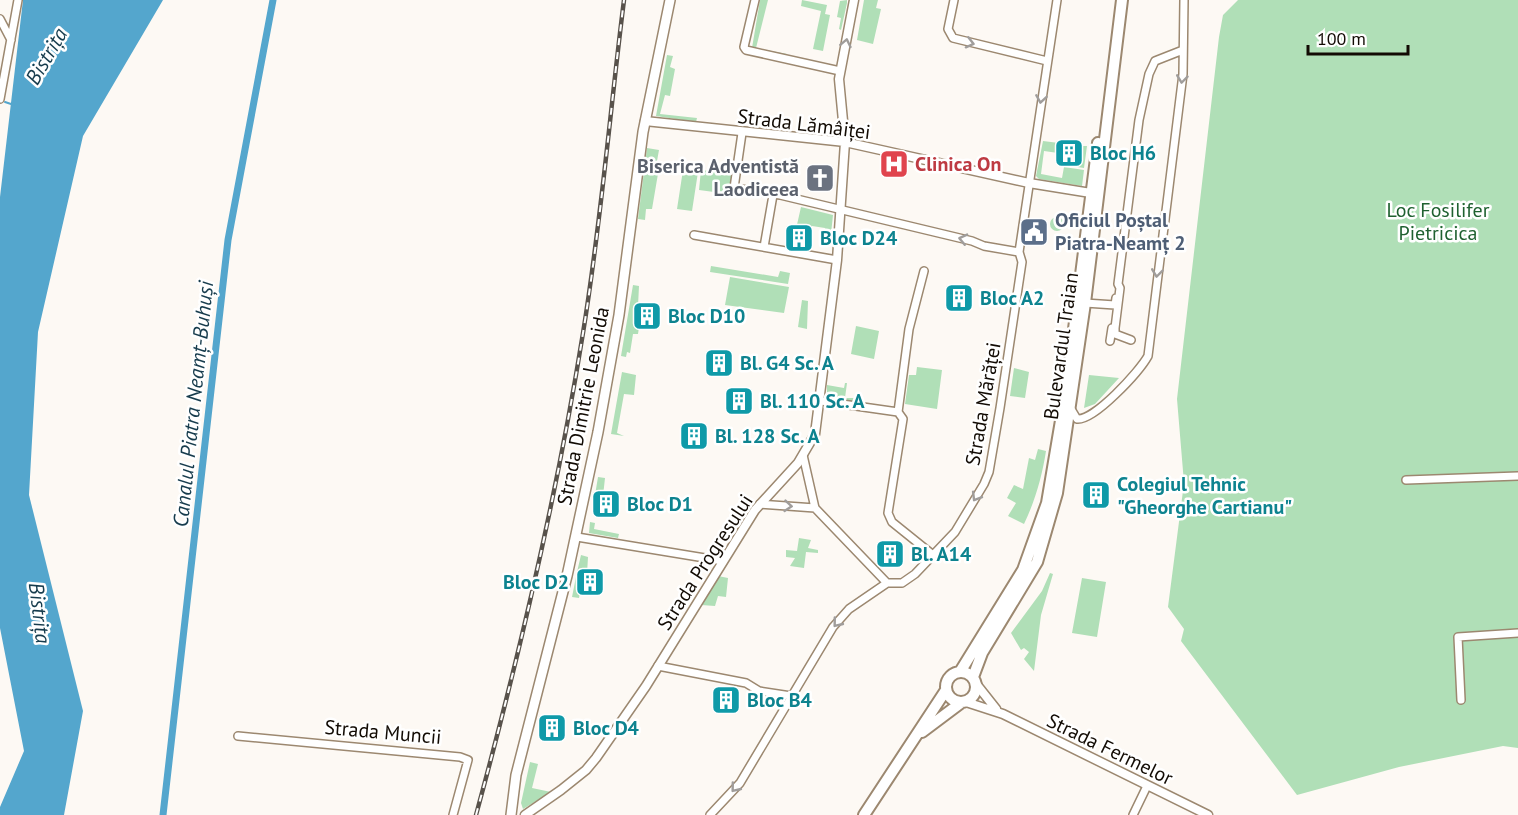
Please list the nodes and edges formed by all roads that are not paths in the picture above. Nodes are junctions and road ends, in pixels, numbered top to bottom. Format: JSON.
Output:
{"nodes":[{"id":1,"x":18,"y":0,"type":"edge"},
{"id":2,"x":670,"y":0,"type":"edge"},
{"id":3,"x":755,"y":0,"type":"edge"},
{"id":4,"x":854,"y":0,"type":"edge"},
{"id":5,"x":954,"y":0,"type":"edge"},
{"id":6,"x":1057,"y":0,"type":"edge"},
{"id":7,"x":1116,"y":0,"type":"edge"},
{"id":8,"x":1122,"y":0,"type":"edge"},
{"id":9,"x":1184,"y":0,"type":"edge"},
{"id":10,"x":0,"y":19,"type":"edge"},
{"id":11,"x":11,"y":40,"type":"junction"},
{"id":12,"x":1183,"y":50,"type":"junction"},
{"id":13,"x":1047,"y":61,"type":"junction"},
{"id":14,"x":840,"y":71,"type":"junction"},
{"id":15,"x":0,"y":99,"type":"edge"},
{"id":16,"x":645,"y":121,"type":"junction"},
{"id":17,"x":742,"y":133,"type":"junction"},
{"id":18,"x":845,"y":142,"type":"junction"},
{"id":19,"x":1029,"y":183,"type":"junction"},
{"id":20,"x":1095,"y":194,"type":"junction"},
{"id":21,"x":773,"y":195,"type":"junction"},
{"id":22,"x":839,"y":211,"type":"junction"},
{"id":23,"x":694,"y":235,"type":"dead end"},
{"id":24,"x":764,"y":247,"type":"junction"},
{"id":25,"x":1019,"y":252,"type":"junction"},
{"id":26,"x":837,"y":260,"type":"junction"},
{"id":27,"x":924,"y":271,"type":"dead end"},
{"id":28,"x":1118,"y":284,"type":"junction"},
{"id":29,"x":1085,"y":303,"type":"junction"},
{"id":30,"x":1115,"y":305,"type":"junction"},
{"id":31,"x":1131,"y":340,"type":"dead end"},
{"id":32,"x":1110,"y":341,"type":"dead end"},
{"id":33,"x":821,"y":401,"type":"junction"},
{"id":34,"x":1071,"y":409,"type":"junction"},
{"id":35,"x":898,"y":412,"type":"junction"},
{"id":36,"x":803,"y":455,"type":"junction"},
{"id":37,"x":1518,"y":476,"type":"edge"},
{"id":38,"x":1406,"y":480,"type":"dead end"},
{"id":39,"x":760,"y":504,"type":"junction"},
{"id":40,"x":815,"y":508,"type":"junction"},
{"id":41,"x":577,"y":537,"type":"junction"},
{"id":42,"x":933,"y":555,"type":"junction"},
{"id":43,"x":723,"y":561,"type":"junction"},
{"id":44,"x":886,"y":583,"type":"junction"},
{"id":45,"x":1518,"y":633,"type":"edge"},
{"id":46,"x":658,"y":666,"type":"junction"},
{"id":47,"x":960,"y":672,"type":"junction"},
{"id":48,"x":975,"y":681,"type":"junction"},
{"id":49,"x":946,"y":690,"type":"junction"},
{"id":50,"x":790,"y":696,"type":"junction"},
{"id":51,"x":1461,"y":700,"type":"dead end"},
{"id":52,"x":964,"y":702,"type":"junction"},
{"id":53,"x":998,"y":712,"type":"junction"},
{"id":54,"x":919,"y":734,"type":"junction"},
{"id":55,"x":238,"y":736,"type":"dead end"},
{"id":56,"x":1147,"y":786,"type":"junction"},
{"id":57,"x":1204,"y":814,"type":"edge"},
{"id":58,"x":453,"y":815,"type":"edge"},
{"id":59,"x":511,"y":815,"type":"edge"},
{"id":60,"x":525,"y":815,"type":"edge"},
{"id":61,"x":710,"y":815,"type":"edge"},
{"id":62,"x":864,"y":815,"type":"edge"},
{"id":63,"x":1133,"y":815,"type":"edge"}],
"edges":[{"from":1,"to":11,"type":"street"},
{"from":2,"to":16,"type":"main road","name":"Strada Dimitrie Leonida"},
{"from":3,"to":14,"type":"street"},
{"from":14,"to":4,"type":"street","name":"Strada Progresului","one_way":true},
{"from":5,"to":13,"type":"street","one_way":true},
{"from":6,"to":13,"type":"street","name":"Strada Mărăței"},
{"from":7,"to":20,"type":"main road","name":"Bulevardul Traian"},
{"from":8,"to":20,"type":"main road","name":"Bulevardul Traian"},
{"from":9,"to":12,"type":"street"},
{"from":10,"to":11,"type":"street"},
{"from":11,"to":15,"type":"street"},
{"from":12,"to":28,"type":"street"},
{"from":12,"to":34,"type":"street","one_way":true},
{"from":13,"to":19,"type":"street","name":"Strada Mărăței","one_way":true},
{"from":14,"to":18,"type":"street","name":"Strada Progresului"},
{"from":16,"to":17,"type":"street","name":"Strada Lămâiței"},
{"from":16,"to":41,"type":"main road","name":"Strada Dimitrie Leonida"},
{"from":17,"to":18,"type":"street","name":"Strada Lămâiței"},
{"from":17,"to":21,"type":"street"},
{"from":18,"to":19,"type":"street","name":"Strada Lămâiței"},
{"from":18,"to":22,"type":"street","name":"Strada Progresului"},
{"from":19,"to":20,"type":"street","name":"Strada Lămâiței"},
{"from":19,"to":25,"type":"street","name":"Strada Mărăței"},
{"from":20,"to":29,"type":"main road","name":"Bulevardul Traian"},
{"from":20,"to":47,"type":"main road","name":"Bulevardul Traian"},
{"from":21,"to":22,"type":"street"},
{"from":21,"to":24,"type":"street"},
{"from":25,"to":22,"type":"street","one_way":true},
{"from":22,"to":26,"type":"street","name":"Strada Progresului"},
{"from":23,"to":24,"type":"street"},
{"from":24,"to":26,"type":"street"},
{"from":25,"to":42,"type":"street","name":"Strada Mărăței","one_way":true},
{"from":26,"to":33,"type":"street","name":"Strada Progresului"},
{"from":27,"to":35,"type":"street"},
{"from":28,"to":30,"type":"street"},
{"from":28,"to":31,"type":"street"},
{"from":29,"to":30,"type":"street"},
{"from":29,"to":34,"type":"main road","name":"Bulevardul Traian"},
{"from":30,"to":32,"type":"street"},
{"from":33,"to":35,"type":"street"},
{"from":33,"to":36,"type":"street","name":"Strada Progresului"},
{"from":34,"to":48,"type":"main road","name":"Bulevardul Traian"},
{"from":35,"to":42,"type":"street"},
{"from":36,"to":39,"type":"street","name":"Strada Progresului"},
{"from":36,"to":40,"type":"street"},
{"from":37,"to":38,"type":"street"},
{"from":39,"to":40,"type":"street","one_way":true},
{"from":39,"to":43,"type":"street","name":"Strada Progresului"},
{"from":40,"to":44,"type":"street"},
{"from":41,"to":43,"type":"street"},
{"from":41,"to":59,"type":"main road","name":"Strada Dimitrie Leonida"},
{"from":42,"to":44,"type":"street","name":"Strada Mărăței"},
{"from":43,"to":46,"type":"street","name":"Strada Progresului"},
{"from":44,"to":50,"type":"street","name":"Strada Mărăței","one_way":true},
{"from":45,"to":51,"type":"street"},
{"from":46,"to":50,"type":"street"},
{"from":46,"to":60,"type":"street","name":"Strada Progresului"},
{"from":47,"to":48,"type":"main road"},
{"from":47,"to":49,"type":"main road"},
{"from":48,"to":52,"type":"main road"},
{"from":48,"to":53,"type":"street","name":"Strada Fermelor"},
{"from":49,"to":52,"type":"main road"},
{"from":49,"to":54,"type":"main road"},
{"from":50,"to":61,"type":"street","name":"Strada Mărăței","one_way":true},
{"from":52,"to":53,"type":"street","name":"Strada Fermelor"},
{"from":52,"to":54,"type":"main road"},
{"from":53,"to":56,"type":"street","name":"Strada Fermelor"},
{"from":54,"to":62,"type":"main road"},
{"from":55,"to":58,"type":"street","name":"Strada Muncii"},
{"from":56,"to":57,"type":"street","name":"Strada Fermelor"},
{"from":56,"to":63,"type":"street"}]}
